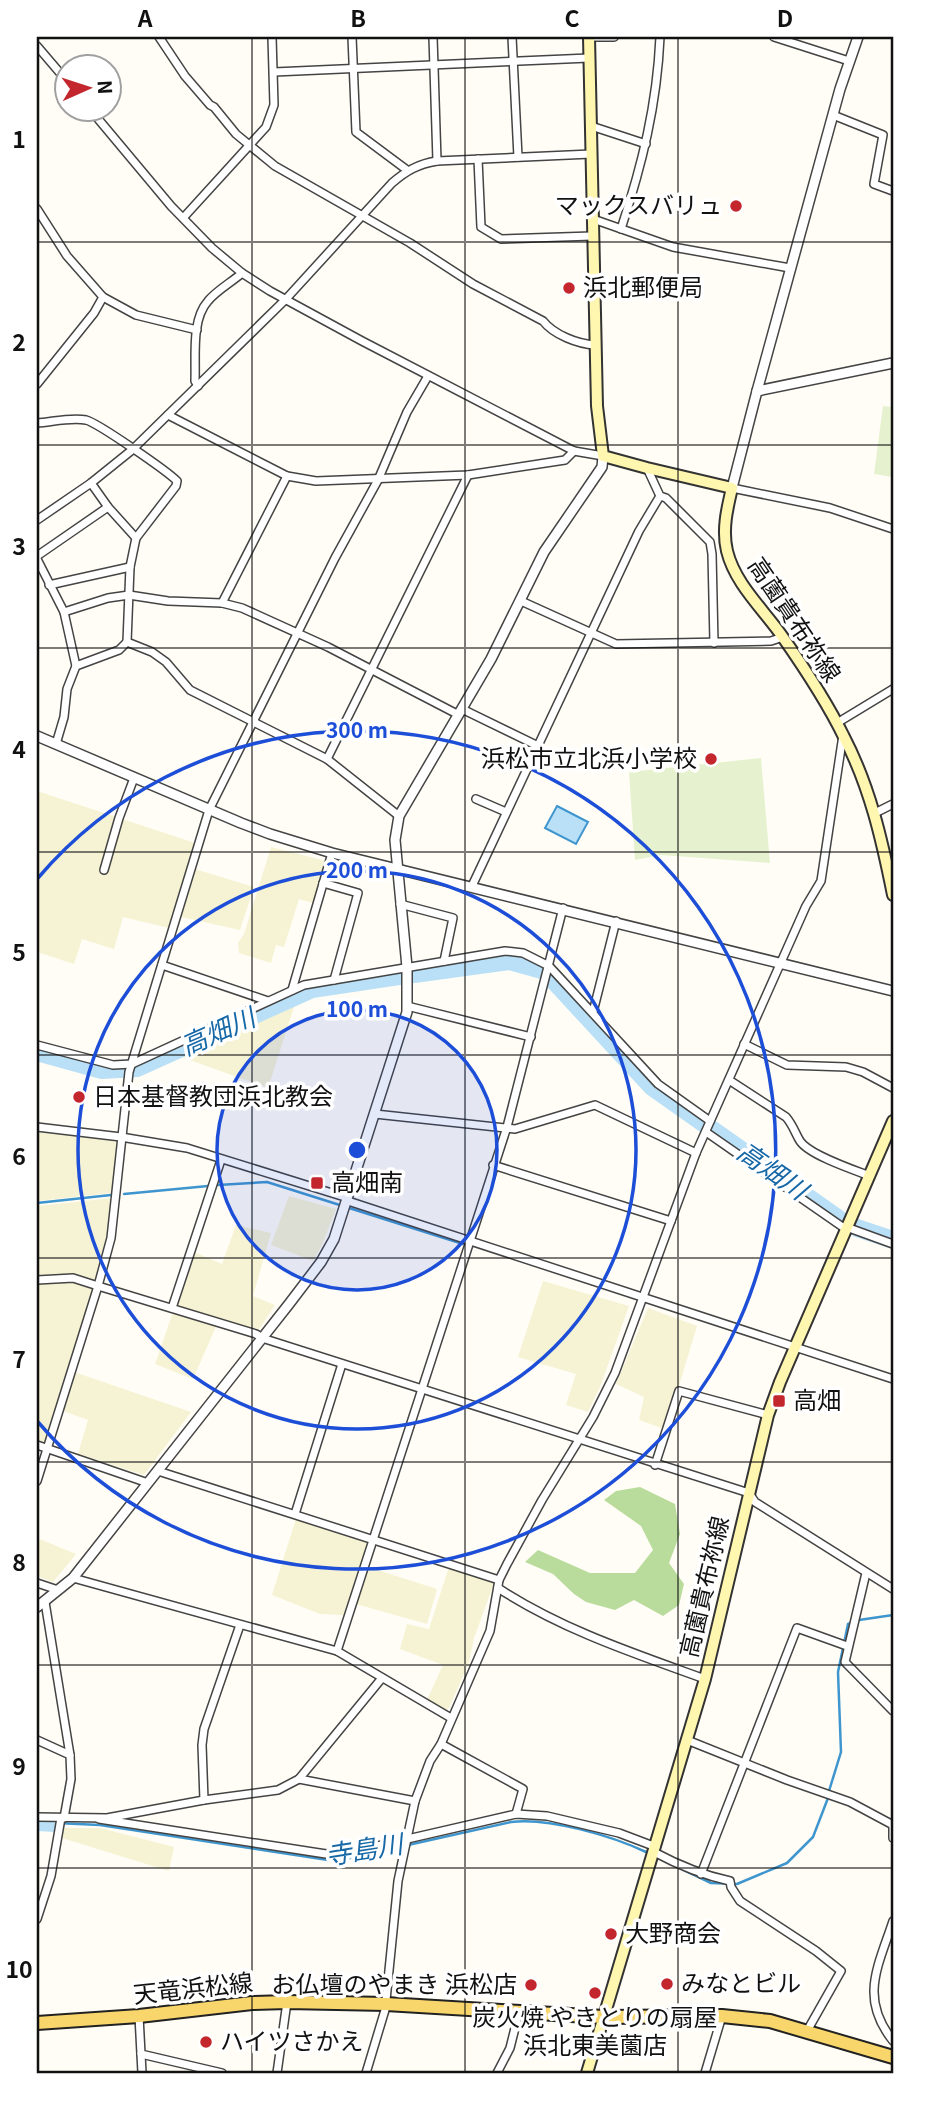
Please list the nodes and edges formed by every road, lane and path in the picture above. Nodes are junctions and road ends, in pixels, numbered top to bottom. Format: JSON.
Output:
{"nodes":[{"id":1,"x":159,"y":37,"type":"edge"},
{"id":2,"x":272,"y":37,"type":"edge"},
{"id":3,"x":352,"y":37,"type":"edge"},
{"id":4,"x":433,"y":37,"type":"edge"},
{"id":5,"x":512,"y":37,"type":"edge"},
{"id":6,"x":589,"y":37,"type":"edge"},
{"id":7,"x":614,"y":37,"type":"edge"},
{"id":8,"x":660,"y":37,"type":"edge"},
{"id":9,"x":774,"y":37,"type":"edge"},
{"id":10,"x":858,"y":37,"type":"edge"},
{"id":11,"x":37,"y":46,"type":"edge"},
{"id":12,"x":589,"y":58,"type":"junction"},
{"id":13,"x":849,"y":61,"type":"junction"},
{"id":14,"x":514,"y":63,"type":"junction"},
{"id":15,"x":52,"y":64,"type":"edge"},
{"id":16,"x":434,"y":64,"type":"junction"},
{"id":17,"x":353,"y":68,"type":"junction"},
{"id":18,"x":274,"y":72,"type":"junction"},
{"id":19,"x":833,"y":115,"type":"junction"},
{"id":20,"x":101,"y":122,"type":"edge"},
{"id":21,"x":591,"y":126,"type":"junction"},
{"id":22,"x":646,"y":144,"type":"junction"},
{"id":23,"x":250,"y":147,"type":"junction"},
{"id":24,"x":591,"y":154,"type":"junction"},
{"id":25,"x":517,"y":157,"type":"junction"},
{"id":26,"x":478,"y":159,"type":"junction"},
{"id":27,"x":437,"y":161,"type":"junction"},
{"id":28,"x":407,"y":170,"type":"junction"},
{"id":29,"x":893,"y":191,"type":"edge"},
{"id":30,"x":37,"y":209,"type":"edge"},
{"id":31,"x":363,"y":216,"type":"junction"},
{"id":32,"x":184,"y":217,"type":"junction"},
{"id":33,"x":593,"y":219,"type":"junction"},
{"id":34,"x":621,"y":229,"type":"junction"},
{"id":35,"x":592,"y":236,"type":"junction"},
{"id":36,"x":790,"y":268,"type":"junction"},
{"id":37,"x":242,"y":273,"type":"junction"},
{"id":38,"x":103,"y":297,"type":"junction"},
{"id":39,"x":286,"y":299,"type":"junction"},
{"id":40,"x":197,"y":330,"type":"junction"},
{"id":41,"x":595,"y":345,"type":"junction"},
{"id":42,"x":893,"y":363,"type":"edge"},
{"id":43,"x":428,"y":376,"type":"junction"},
{"id":44,"x":37,"y":384,"type":"edge"},
{"id":45,"x":198,"y":387,"type":"junction"},
{"id":46,"x":757,"y":391,"type":"junction"},
{"id":47,"x":168,"y":415,"type":"junction"},
{"id":48,"x":37,"y":423,"type":"edge"},
{"id":49,"x":132,"y":450,"type":"junction"},
{"id":50,"x":574,"y":451,"type":"junction"},
{"id":51,"x":603,"y":456,"type":"junction"},
{"id":52,"x":647,"y":468,"type":"junction"},
{"id":53,"x":468,"y":475,"type":"junction"},
{"id":54,"x":287,"y":476,"type":"junction"},
{"id":55,"x":378,"y":480,"type":"junction"},
{"id":56,"x":92,"y":483,"type":"junction"},
{"id":57,"x":732,"y":488,"type":"junction"},
{"id":58,"x":660,"y":496,"type":"junction"},
{"id":59,"x":108,"y":507,"type":"junction"},
{"id":60,"x":37,"y":520,"type":"edge"},
{"id":61,"x":893,"y":529,"type":"edge"},
{"id":62,"x":136,"y":538,"type":"junction"},
{"id":63,"x":37,"y":558,"type":"edge"},
{"id":64,"x":130,"y":567,"type":"junction"},
{"id":65,"x":50,"y":585,"type":"junction"},
{"id":66,"x":130,"y":595,"type":"junction"},
{"id":67,"x":521,"y":601,"type":"junction"},
{"id":68,"x":222,"y":603,"type":"junction"},
{"id":69,"x":64,"y":612,"type":"junction"},
{"id":70,"x":298,"y":633,"type":"junction"},
{"id":71,"x":591,"y":633,"type":"junction"},
{"id":72,"x":783,"y":637,"type":"junction"},
{"id":73,"x":127,"y":642,"type":"junction"},
{"id":74,"x":714,"y":643,"type":"junction"},
{"id":75,"x":76,"y":666,"type":"junction"},
{"id":76,"x":371,"y":670,"type":"junction"},
{"id":77,"x":893,"y":689,"type":"edge"},
{"id":78,"x":461,"y":712,"type":"junction"},
{"id":79,"x":253,"y":720,"type":"junction"},
{"id":80,"x":836,"y":723,"type":"junction"},
{"id":81,"x":843,"y":734,"type":"junction"},
{"id":82,"x":37,"y":736,"type":"edge"},
{"id":83,"x":56,"y":744,"type":"junction"},
{"id":84,"x":538,"y":746,"type":"junction"},
{"id":85,"x":327,"y":759,"type":"junction"},
{"id":86,"x":134,"y":778,"type":"junction"},
{"id":87,"x":475,"y":799,"type":"dead end"},
{"id":88,"x":893,"y":804,"type":"edge"},
{"id":89,"x":209,"y":810,"type":"junction"},
{"id":90,"x":506,"y":812,"type":"junction"},
{"id":91,"x":875,"y":813,"type":"junction"},
{"id":92,"x":399,"y":816,"type":"junction"},
{"id":93,"x":332,"y":853,"type":"junction"},
{"id":94,"x":397,"y":867,"type":"junction"},
{"id":95,"x":104,"y":870,"type":"dead end"},
{"id":96,"x":891,"y":877,"type":"edge"},
{"id":97,"x":323,"y":883,"type":"junction"},
{"id":98,"x":472,"y":886,"type":"junction"},
{"id":99,"x":893,"y":895,"type":"edge"},
{"id":100,"x":400,"y":904,"type":"junction"},
{"id":101,"x":563,"y":908,"type":"junction"},
{"id":102,"x":616,"y":921,"type":"junction"},
{"id":103,"x":444,"y":961,"type":"junction"},
{"id":104,"x":781,"y":963,"type":"junction"},
{"id":105,"x":162,"y":965,"type":"junction"},
{"id":106,"x":549,"y":966,"type":"junction"},
{"id":107,"x":407,"y":967,"type":"junction"},
{"id":108,"x":334,"y":980,"type":"junction"},
{"id":109,"x":292,"y":990,"type":"junction"},
{"id":110,"x":893,"y":991,"type":"edge"},
{"id":111,"x":268,"y":1001,"type":"junction"},
{"id":112,"x":407,"y":1006,"type":"junction"},
{"id":113,"x":593,"y":1012,"type":"junction"},
{"id":114,"x":531,"y":1037,"type":"junction"},
{"id":115,"x":744,"y":1044,"type":"junction"},
{"id":116,"x":37,"y":1045,"type":"edge"},
{"id":117,"x":131,"y":1067,"type":"junction"},
{"id":118,"x":729,"y":1080,"type":"junction"},
{"id":119,"x":893,"y":1088,"type":"edge"},
{"id":120,"x":375,"y":1114,"type":"junction"},
{"id":121,"x":893,"y":1121,"type":"edge"},
{"id":122,"x":708,"y":1126,"type":"junction"},
{"id":123,"x":37,"y":1127,"type":"edge"},
{"id":124,"x":507,"y":1127,"type":"junction"},
{"id":125,"x":121,"y":1137,"type":"junction"},
{"id":126,"x":889,"y":1142,"type":"edge"},
{"id":127,"x":696,"y":1153,"type":"junction"},
{"id":128,"x":221,"y":1160,"type":"junction"},
{"id":129,"x":494,"y":1165,"type":"junction"},
{"id":130,"x":870,"y":1176,"type":"junction"},
{"id":131,"x":347,"y":1202,"type":"junction"},
{"id":132,"x":671,"y":1221,"type":"junction"},
{"id":133,"x":848,"y":1229,"type":"junction"},
{"id":134,"x":469,"y":1242,"type":"junction"},
{"id":135,"x":893,"y":1244,"type":"edge"},
{"id":136,"x":37,"y":1280,"type":"edge"},
{"id":137,"x":98,"y":1286,"type":"junction"},
{"id":138,"x":643,"y":1298,"type":"junction"},
{"id":139,"x":172,"y":1308,"type":"junction"},
{"id":140,"x":262,"y":1338,"type":"junction"},
{"id":141,"x":795,"y":1348,"type":"junction"},
{"id":142,"x":342,"y":1364,"type":"junction"},
{"id":143,"x":893,"y":1379,"type":"edge"},
{"id":144,"x":421,"y":1391,"type":"junction"},
{"id":145,"x":768,"y":1415,"type":"junction"},
{"id":146,"x":580,"y":1441,"type":"junction"},
{"id":147,"x":37,"y":1445,"type":"edge"},
{"id":148,"x":47,"y":1448,"type":"junction"},
{"id":149,"x":655,"y":1465,"type":"junction"},
{"id":150,"x":158,"y":1471,"type":"junction"},
{"id":151,"x":37,"y":1481,"type":"edge"},
{"id":152,"x":148,"y":1483,"type":"junction"},
{"id":153,"x":749,"y":1493,"type":"junction"},
{"id":154,"x":295,"y":1514,"type":"junction"},
{"id":155,"x":372,"y":1539,"type":"junction"},
{"id":156,"x":866,"y":1573,"type":"junction"},
{"id":157,"x":73,"y":1578,"type":"junction"},
{"id":158,"x":37,"y":1583,"type":"edge"},
{"id":159,"x":499,"y":1584,"type":"junction"},
{"id":160,"x":893,"y":1589,"type":"edge"},
{"id":161,"x":58,"y":1590,"type":"junction"},
{"id":162,"x":41,"y":1604,"type":"edge"},
{"id":163,"x":240,"y":1625,"type":"junction"},
{"id":164,"x":844,"y":1645,"type":"junction"},
{"id":165,"x":337,"y":1651,"type":"junction"},
{"id":166,"x":382,"y":1678,"type":"junction"},
{"id":167,"x":705,"y":1679,"type":"junction"},
{"id":168,"x":893,"y":1711,"type":"edge"},
{"id":169,"x":451,"y":1718,"type":"junction"},
{"id":170,"x":37,"y":1740,"type":"edge"},
{"id":171,"x":687,"y":1740,"type":"junction"},
{"id":172,"x":441,"y":1744,"type":"junction"},
{"id":173,"x":69,"y":1755,"type":"junction"},
{"id":174,"x":746,"y":1762,"type":"junction"},
{"id":175,"x":299,"y":1780,"type":"junction"},
{"id":176,"x":204,"y":1800,"type":"junction"},
{"id":177,"x":415,"y":1801,"type":"junction"},
{"id":178,"x":516,"y":1814,"type":"junction"},
{"id":179,"x":37,"y":1817,"type":"edge"},
{"id":180,"x":99,"y":1819,"type":"junction"},
{"id":181,"x":62,"y":1820,"type":"junction"},
{"id":182,"x":893,"y":1826,"type":"edge"},
{"id":183,"x":893,"y":1838,"type":"edge"},
{"id":184,"x":406,"y":1844,"type":"junction"},
{"id":185,"x":655,"y":1850,"type":"junction"},
{"id":186,"x":701,"y":1874,"type":"junction"},
{"id":187,"x":37,"y":1919,"type":"edge"},
{"id":188,"x":893,"y":1921,"type":"edge"},
{"id":189,"x":287,"y":2002,"type":"junction"},
{"id":190,"x":386,"y":2004,"type":"junction"},
{"id":191,"x":519,"y":2012,"type":"junction"},
{"id":192,"x":139,"y":2016,"type":"junction"},
{"id":193,"x":722,"y":2016,"type":"junction"},
{"id":194,"x":604,"y":2017,"type":"junction"},
{"id":195,"x":37,"y":2023,"type":"edge"},
{"id":196,"x":807,"y":2031,"type":"junction"},
{"id":197,"x":893,"y":2041,"type":"edge"},
{"id":198,"x":141,"y":2054,"type":"junction"},
{"id":199,"x":893,"y":2057,"type":"edge"},
{"id":200,"x":142,"y":2073,"type":"edge"},
{"id":201,"x":222,"y":2073,"type":"edge"},
{"id":202,"x":277,"y":2073,"type":"edge"},
{"id":203,"x":366,"y":2073,"type":"edge"},
{"id":204,"x":497,"y":2073,"type":"edge"},
{"id":205,"x":587,"y":2073,"type":"edge"},
{"id":206,"x":705,"y":2073,"type":"edge"}],
"edges":[{"from":1,"to":23,"type":"street"},
{"from":2,"to":18,"type":"street"},
{"from":3,"to":17,"type":"street"},
{"from":4,"to":16,"type":"street"},
{"from":5,"to":14,"type":"street"},
{"from":6,"to":7,"type":"street"},
{"from":6,"to":12,"type":"main road"},
{"from":8,"to":22,"type":"street"},
{"from":9,"to":13,"type":"street"},
{"from":10,"to":13,"type":"street"},
{"from":11,"to":15,"type":"street"},
{"from":12,"to":14,"type":"street"},
{"from":12,"to":21,"type":"main road"},
{"from":13,"to":19,"type":"street"},
{"from":14,"to":16,"type":"street"},
{"from":14,"to":25,"type":"street"},
{"from":16,"to":17,"type":"street"},
{"from":16,"to":27,"type":"street"},
{"from":17,"to":18,"type":"street"},
{"from":17,"to":28,"type":"street"},
{"from":18,"to":23,"type":"street"},
{"from":19,"to":29,"type":"street"},
{"from":19,"to":36,"type":"street"},
{"from":20,"to":32,"type":"street"},
{"from":21,"to":22,"type":"street"},
{"from":21,"to":24,"type":"main road"},
{"from":22,"to":34,"type":"street"},
{"from":23,"to":31,"type":"street"},
{"from":23,"to":32,"type":"street"},
{"from":24,"to":25,"type":"street"},
{"from":24,"to":33,"type":"main road"},
{"from":25,"to":26,"type":"street"},
{"from":26,"to":27,"type":"street"},
{"from":26,"to":35,"type":"street"},
{"from":27,"to":28,"type":"street"},
{"from":28,"to":31,"type":"street"},
{"from":30,"to":38,"type":"street"},
{"from":31,"to":39,"type":"street"},
{"from":31,"to":41,"type":"street"},
{"from":32,"to":37,"type":"street"},
{"from":33,"to":34,"type":"street"},
{"from":33,"to":35,"type":"main road"},
{"from":34,"to":36,"type":"street"},
{"from":35,"to":41,"type":"main road"},
{"from":36,"to":46,"type":"street"},
{"from":37,"to":39,"type":"street"},
{"from":37,"to":40,"type":"street"},
{"from":38,"to":40,"type":"street"},
{"from":38,"to":44,"type":"street"},
{"from":39,"to":43,"type":"street"},
{"from":39,"to":45,"type":"street"},
{"from":40,"to":45,"type":"street"},
{"from":41,"to":51,"type":"main road"},
{"from":42,"to":46,"type":"street"},
{"from":43,"to":50,"type":"street"},
{"from":43,"to":55,"type":"street"},
{"from":45,"to":47,"type":"street"},
{"from":46,"to":57,"type":"street"},
{"from":47,"to":49,"type":"street"},
{"from":47,"to":54,"type":"street"},
{"from":48,"to":49,"type":"street"},
{"from":49,"to":56,"type":"street"},
{"from":49,"to":62,"type":"street"},
{"from":50,"to":51,"type":"street"},
{"from":50,"to":53,"type":"street"},
{"from":51,"to":52,"type":"main road"},
{"from":51,"to":67,"type":"street"},
{"from":52,"to":57,"type":"main road"},
{"from":52,"to":58,"type":"street"},
{"from":53,"to":55,"type":"street"},
{"from":53,"to":76,"type":"street"},
{"from":54,"to":55,"type":"street"},
{"from":54,"to":68,"type":"street"},
{"from":55,"to":70,"type":"street"},
{"from":56,"to":59,"type":"street"},
{"from":56,"to":60,"type":"street"},
{"from":57,"to":61,"type":"street"},
{"from":57,"to":72,"type":"main road","name":"高薗貴布祢線"},
{"from":58,"to":71,"type":"street"},
{"from":58,"to":74,"type":"street"},
{"from":59,"to":62,"type":"street"},
{"from":59,"to":63,"type":"street"},
{"from":62,"to":64,"type":"street"},
{"from":63,"to":65,"type":"street"},
{"from":64,"to":65,"type":"street"},
{"from":64,"to":66,"type":"street"},
{"from":65,"to":69,"type":"street"},
{"from":66,"to":68,"type":"street"},
{"from":66,"to":69,"type":"street"},
{"from":66,"to":73,"type":"street"},
{"from":67,"to":71,"type":"street"},
{"from":67,"to":78,"type":"street"},
{"from":68,"to":70,"type":"street"},
{"from":69,"to":75,"type":"street"},
{"from":70,"to":76,"type":"street"},
{"from":70,"to":79,"type":"street"},
{"from":71,"to":74,"type":"street"},
{"from":71,"to":84,"type":"street"},
{"from":72,"to":74,"type":"street"},
{"from":72,"to":80,"type":"main road","name":"高薗貴布祢線"},
{"from":73,"to":75,"type":"street"},
{"from":73,"to":79,"type":"street"},
{"from":75,"to":83,"type":"street"},
{"from":76,"to":78,"type":"street"},
{"from":76,"to":85,"type":"street"},
{"from":77,"to":80,"type":"street"},
{"from":78,"to":84,"type":"street"},
{"from":78,"to":92,"type":"street"},
{"from":79,"to":85,"type":"street"},
{"from":79,"to":89,"type":"street"},
{"from":80,"to":81,"type":"main road","name":"高薗貴布祢線"},
{"from":81,"to":91,"type":"main road","name":"高薗貴布祢線"},
{"from":81,"to":104,"type":"street"},
{"from":82,"to":83,"type":"street"},
{"from":83,"to":86,"type":"street"},
{"from":84,"to":90,"type":"street"},
{"from":85,"to":92,"type":"street"},
{"from":86,"to":89,"type":"street"},
{"from":86,"to":95,"type":"street"},
{"from":87,"to":90,"type":"street"},
{"from":88,"to":91,"type":"street"},
{"from":89,"to":93,"type":"street"},
{"from":89,"to":105,"type":"street"},
{"from":90,"to":98,"type":"street"},
{"from":91,"to":96,"type":"main road","name":"高薗貴布祢線"},
{"from":92,"to":94,"type":"street"},
{"from":93,"to":94,"type":"street"},
{"from":93,"to":97,"type":"street"},
{"from":94,"to":98,"type":"street"},
{"from":94,"to":100,"type":"street"},
{"from":96,"to":99,"type":"main road","name":"高薗貴布祢線"},
{"from":97,"to":108,"type":"street"},
{"from":97,"to":109,"type":"street"},
{"from":98,"to":101,"type":"street"},
{"from":100,"to":103,"type":"street"},
{"from":100,"to":107,"type":"street"},
{"from":101,"to":102,"type":"street"},
{"from":101,"to":106,"type":"street"},
{"from":102,"to":104,"type":"street"},
{"from":102,"to":113,"type":"street"},
{"from":103,"to":106,"type":"street"},
{"from":103,"to":107,"type":"street"},
{"from":104,"to":110,"type":"street"},
{"from":104,"to":115,"type":"street"},
{"from":105,"to":111,"type":"street"},
{"from":105,"to":117,"type":"street"},
{"from":106,"to":113,"type":"street"},
{"from":106,"to":114,"type":"street"},
{"from":107,"to":108,"type":"street"},
{"from":107,"to":112,"type":"street"},
{"from":108,"to":109,"type":"street"},
{"from":109,"to":111,"type":"street"},
{"from":111,"to":117,"type":"street"},
{"from":112,"to":114,"type":"street"},
{"from":112,"to":120,"type":"street"},
{"from":113,"to":122,"type":"street"},
{"from":114,"to":124,"type":"street"},
{"from":115,"to":118,"type":"street"},
{"from":115,"to":119,"type":"street"},
{"from":116,"to":117,"type":"street"},
{"from":117,"to":125,"type":"street"},
{"from":118,"to":122,"type":"street"},
{"from":118,"to":130,"type":"street"},
{"from":120,"to":124,"type":"street"},
{"from":120,"to":131,"type":"street"},
{"from":121,"to":126,"type":"main road","name":"高薗貴布祢線"},
{"from":122,"to":127,"type":"street"},
{"from":122,"to":133,"type":"street"},
{"from":123,"to":125,"type":"street"},
{"from":124,"to":127,"type":"street"},
{"from":124,"to":129,"type":"street"},
{"from":125,"to":128,"type":"street"},
{"from":125,"to":137,"type":"street"},
{"from":126,"to":130,"type":"main road","name":"高薗貴布祢線"},
{"from":127,"to":132,"type":"street"},
{"from":128,"to":131,"type":"street"},
{"from":128,"to":139,"type":"street"},
{"from":129,"to":132,"type":"street"},
{"from":129,"to":134,"type":"street"},
{"from":130,"to":133,"type":"main road","name":"高薗貴布祢線"},
{"from":131,"to":134,"type":"street"},
{"from":131,"to":140,"type":"street"},
{"from":132,"to":138,"type":"street"},
{"from":133,"to":135,"type":"street"},
{"from":133,"to":141,"type":"main road","name":"高薗貴布祢線"},
{"from":134,"to":138,"type":"street"},
{"from":134,"to":144,"type":"street"},
{"from":136,"to":137,"type":"street"},
{"from":137,"to":139,"type":"street"},
{"from":137,"to":148,"type":"street"},
{"from":138,"to":141,"type":"street"},
{"from":138,"to":146,"type":"street"},
{"from":139,"to":140,"type":"street"},
{"from":140,"to":142,"type":"street"},
{"from":140,"to":150,"type":"street"},
{"from":141,"to":143,"type":"street"},
{"from":141,"to":145,"type":"main road","name":"高薗貴布祢線"},
{"from":142,"to":144,"type":"street"},
{"from":142,"to":154,"type":"street"},
{"from":144,"to":146,"type":"street"},
{"from":144,"to":155,"type":"street"},
{"from":145,"to":149,"type":"street"},
{"from":145,"to":153,"type":"main road","name":"高薗貴布祢線"},
{"from":146,"to":149,"type":"street"},
{"from":146,"to":159,"type":"street"},
{"from":147,"to":148,"type":"street"},
{"from":148,"to":151,"type":"street"},
{"from":148,"to":152,"type":"street"},
{"from":149,"to":153,"type":"street"},
{"from":150,"to":152,"type":"street"},
{"from":150,"to":154,"type":"street"},
{"from":152,"to":157,"type":"street"},
{"from":153,"to":156,"type":"street"},
{"from":153,"to":167,"type":"main road","name":"高薗貴布祢線"},
{"from":154,"to":155,"type":"street"},
{"from":155,"to":159,"type":"street"},
{"from":155,"to":165,"type":"street"},
{"from":156,"to":160,"type":"street"},
{"from":156,"to":164,"type":"street"},
{"from":157,"to":161,"type":"street"},
{"from":157,"to":163,"type":"street"},
{"from":158,"to":161,"type":"street"},
{"from":159,"to":167,"type":"street"},
{"from":159,"to":169,"type":"street"},
{"from":161,"to":162,"type":"street"},
{"from":162,"to":173,"type":"street"},
{"from":163,"to":165,"type":"street"},
{"from":163,"to":176,"type":"street"},
{"from":164,"to":168,"type":"street"},
{"from":164,"to":174,"type":"street"},
{"from":165,"to":166,"type":"street"},
{"from":166,"to":169,"type":"street"},
{"from":166,"to":175,"type":"street"},
{"from":167,"to":171,"type":"main road","name":"高薗貴布祢線"},
{"from":169,"to":172,"type":"street"},
{"from":170,"to":173,"type":"street"},
{"from":171,"to":174,"type":"street"},
{"from":171,"to":185,"type":"main road","name":"高薗貴布祢線"},
{"from":172,"to":177,"type":"street"},
{"from":172,"to":178,"type":"street"},
{"from":173,"to":181,"type":"street"},
{"from":174,"to":182,"type":"street"},
{"from":174,"to":186,"type":"street"},
{"from":175,"to":176,"type":"street"},
{"from":175,"to":177,"type":"street"},
{"from":176,"to":180,"type":"street"},
{"from":177,"to":184,"type":"street"},
{"from":178,"to":184,"type":"street"},
{"from":178,"to":185,"type":"street"},
{"from":179,"to":181,"type":"street"},
{"from":180,"to":181,"type":"street"},
{"from":180,"to":184,"type":"street"},
{"from":181,"to":187,"type":"street"},
{"from":182,"to":183,"type":"street"},
{"from":184,"to":190,"type":"street"},
{"from":185,"to":186,"type":"street"},
{"from":185,"to":194,"type":"main road","name":"高薗貴布祢線"},
{"from":186,"to":196,"type":"street"},
{"from":188,"to":197,"type":"street"},
{"from":189,"to":190,"type":"main road","name":"天竜浜松線"},
{"from":189,"to":192,"type":"main road","name":"天竜浜松線"},
{"from":189,"to":202,"type":"street"},
{"from":190,"to":191,"type":"main road","name":"天竜浜松線"},
{"from":190,"to":203,"type":"street"},
{"from":191,"to":194,"type":"main road","name":"天竜浜松線"},
{"from":191,"to":204,"type":"street"},
{"from":192,"to":195,"type":"main road","name":"天竜浜松線"},
{"from":192,"to":198,"type":"street"},
{"from":193,"to":194,"type":"main road","name":"天竜浜松線"},
{"from":193,"to":196,"type":"main road","name":"天竜浜松線"},
{"from":193,"to":206,"type":"street"},
{"from":194,"to":205,"type":"main road","name":"高薗貴布祢線"},
{"from":196,"to":199,"type":"main road","name":"天竜浜松線"},
{"from":198,"to":200,"type":"street"},
{"from":198,"to":201,"type":"street"}]}
